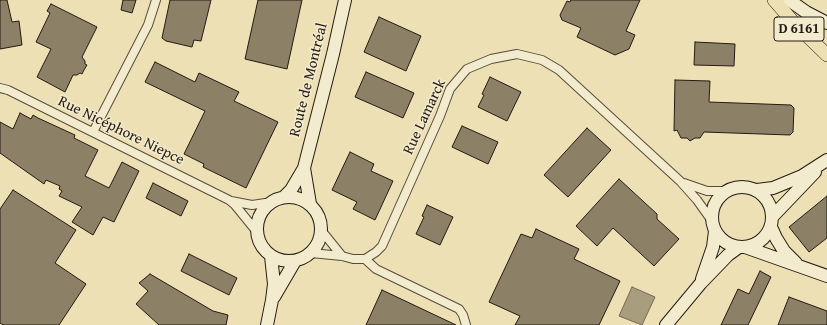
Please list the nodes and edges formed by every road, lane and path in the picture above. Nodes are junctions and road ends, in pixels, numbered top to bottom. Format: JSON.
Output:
{"nodes":[{"id":1,"x":156,"y":0,"type":"edge"},
{"id":2,"x":345,"y":0,"type":"edge"},
{"id":3,"x":774,"y":0,"type":"edge"},
{"id":4,"x":789,"y":0,"type":"edge"},
{"id":5,"x":827,"y":23,"type":"edge"},
{"id":6,"x":827,"y":55,"type":"edge"},
{"id":7,"x":0,"y":88,"type":"edge"},
{"id":8,"x":93,"y":132,"type":"junction"},
{"id":9,"x":827,"y":160,"type":"edge"},
{"id":10,"x":304,"y":168,"type":"junction"},
{"id":11,"x":680,"y":181,"type":"junction"},
{"id":12,"x":757,"y":190,"type":"junction"},
{"id":13,"x":725,"y":191,"type":"junction"},
{"id":14,"x":284,"y":197,"type":"junction"},
{"id":15,"x":229,"y":200,"type":"junction"},
{"id":16,"x":272,"y":202,"type":"junction"},
{"id":17,"x":310,"y":204,"type":"junction"},
{"id":18,"x":772,"y":221,"type":"junction"},
{"id":19,"x":714,"y":226,"type":"junction"},
{"id":20,"x":322,"y":230,"type":"junction"},
{"id":21,"x":257,"y":232,"type":"junction"},
{"id":22,"x":742,"y":247,"type":"junction"},
{"id":23,"x":311,"y":253,"type":"junction"},
{"id":24,"x":271,"y":256,"type":"junction"},
{"id":25,"x":342,"y":256,"type":"junction"},
{"id":26,"x":365,"y":259,"type":"junction"},
{"id":27,"x":295,"y":261,"type":"junction"},
{"id":28,"x":799,"y":265,"type":"junction"},
{"id":29,"x":827,"y":276,"type":"edge"},
{"id":30,"x":702,"y":282,"type":"junction"},
{"id":31,"x":272,"y":300,"type":"junction"},
{"id":32,"x":267,"y":325,"type":"edge"},
{"id":33,"x":466,"y":325,"type":"edge"},
{"id":34,"x":666,"y":325,"type":"edge"}],
"edges":[{"from":1,"to":8,"type":"street"},
{"from":2,"to":10,"type":"main road","name":"Route de Montréal"},
{"from":3,"to":6,"type":"main road","number":"D 6161"},
{"from":4,"to":5,"type":"main road"},
{"from":7,"to":8,"type":"street","name":"Rue Nicéphore Niepce"},
{"from":8,"to":15,"type":"street","name":"Rue Nicéphore Niepce"},
{"from":9,"to":12,"type":"main road"},
{"from":9,"to":18,"type":"main road"},
{"from":10,"to":14,"type":"main road","name":"Route de Montréal"},
{"from":10,"to":17,"type":"main road","name":"Route de Montréal"},
{"from":11,"to":13,"type":"street","name":"Rue Lamarck"},
{"from":11,"to":19,"type":"street","name":"Rue Lamarck"},
{"from":11,"to":26,"type":"street","name":"Rue Lamarck"},
{"from":12,"to":13,"type":"main road"},
{"from":12,"to":18,"type":"main road"},
{"from":13,"to":19,"type":"main road"},
{"from":14,"to":16,"type":"main road"},
{"from":14,"to":17,"type":"main road"},
{"from":15,"to":16,"type":"street","name":"Rue Nicéphore Niepce"},
{"from":15,"to":21,"type":"street","name":"Rue Nicéphore Niepce"},
{"from":16,"to":21,"type":"main road"},
{"from":17,"to":20,"type":"main road"},
{"from":18,"to":22,"type":"main road"},
{"from":18,"to":28,"type":"main road"},
{"from":19,"to":22,"type":"main road"},
{"from":19,"to":30,"type":"main road"},
{"from":20,"to":23,"type":"main road"},
{"from":20,"to":25,"type":"street"},
{"from":21,"to":24,"type":"main road"},
{"from":22,"to":28,"type":"main road"},
{"from":22,"to":30,"type":"main road"},
{"from":23,"to":25,"type":"street"},
{"from":23,"to":27,"type":"main road"},
{"from":24,"to":27,"type":"main road"},
{"from":24,"to":31,"type":"main road"},
{"from":25,"to":26,"type":"street"},
{"from":26,"to":33,"type":"street"},
{"from":27,"to":31,"type":"main road"},
{"from":28,"to":29,"type":"main road"},
{"from":30,"to":34,"type":"main road"},
{"from":31,"to":32,"type":"main road"}]}
